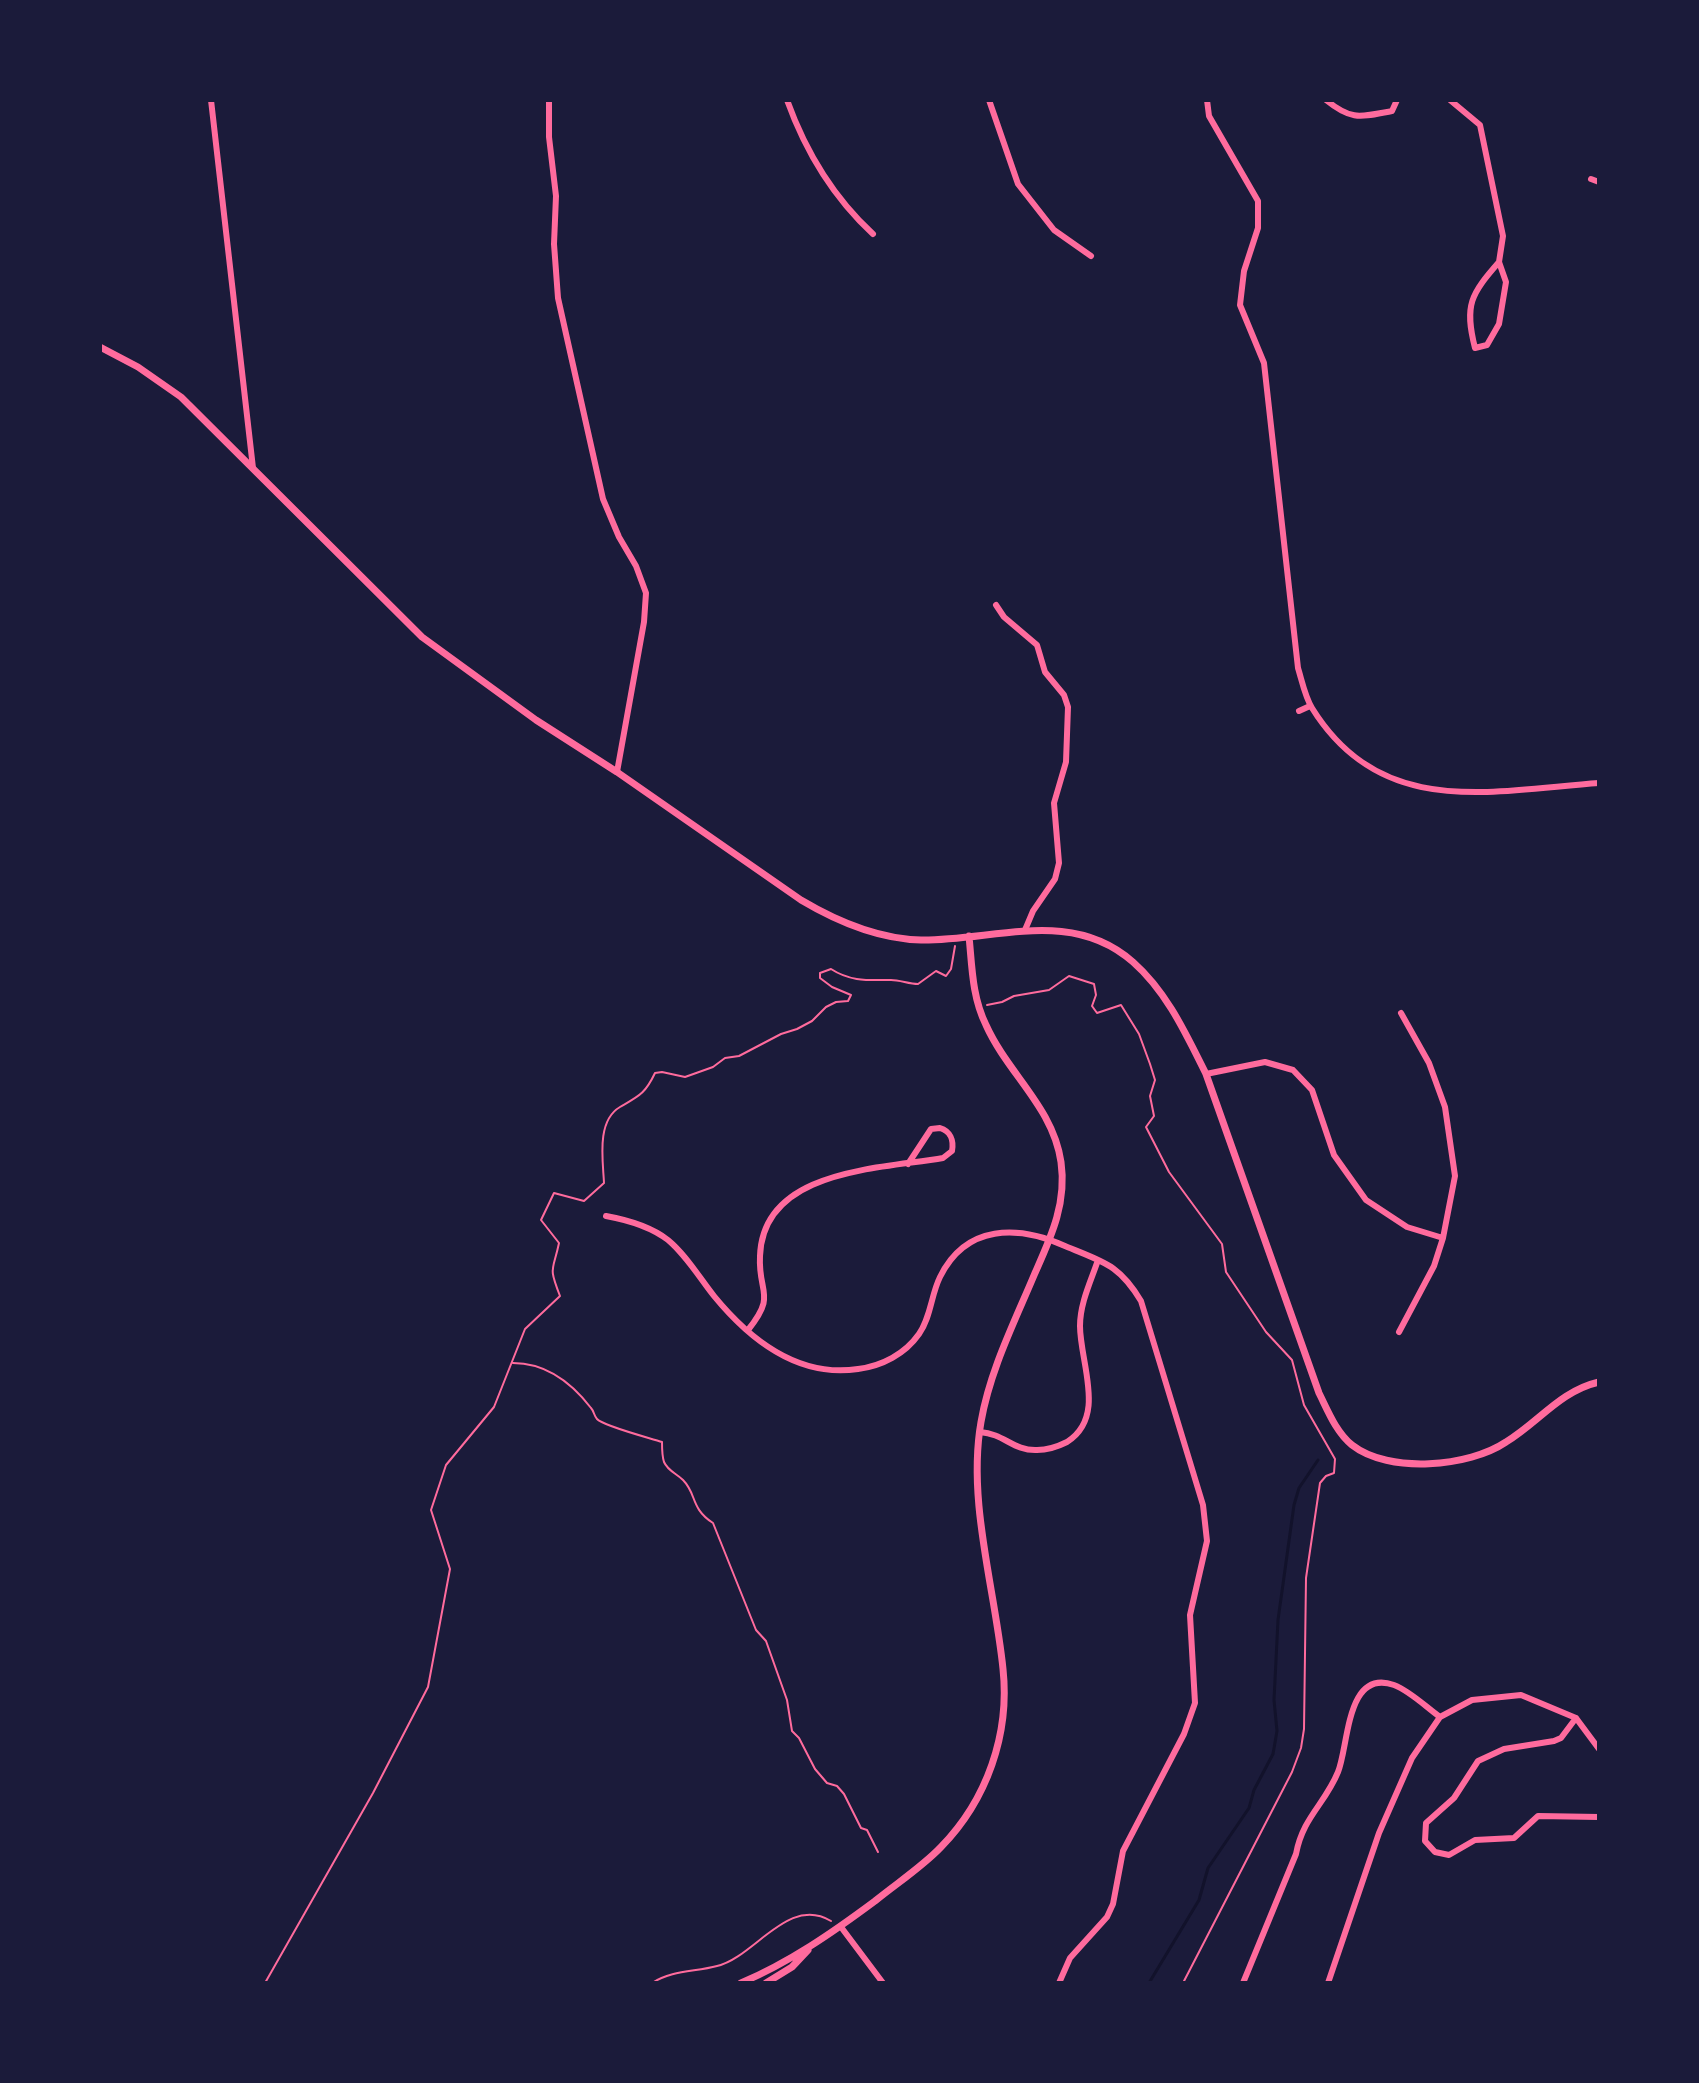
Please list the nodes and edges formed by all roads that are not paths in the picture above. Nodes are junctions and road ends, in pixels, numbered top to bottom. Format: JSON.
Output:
{"nodes":[{"id":1,"x":211,"y":100,"type":"edge"},
{"id":2,"x":549,"y":100,"type":"edge"},
{"id":3,"x":787,"y":100,"type":"edge"},
{"id":4,"x":989,"y":100,"type":"edge"},
{"id":5,"x":1207,"y":100,"type":"edge"},
{"id":6,"x":1326,"y":100,"type":"edge"},
{"id":7,"x":1397,"y":100,"type":"edge"},
{"id":8,"x":1450,"y":100,"type":"edge"},
{"id":9,"x":873,"y":234,"type":"dead end"},
{"id":10,"x":1091,"y":256,"type":"dead end"},
{"id":11,"x":1499,"y":262,"type":"junction"},
{"id":12,"x":100,"y":347,"type":"edge"},
{"id":13,"x":253,"y":468,"type":"junction"},
{"id":14,"x":996,"y":605,"type":"dead end"},
{"id":15,"x":1310,"y":706,"type":"junction"},
{"id":16,"x":1299,"y":711,"type":"dead end"},
{"id":17,"x":617,"y":772,"type":"junction"},
{"id":18,"x":1599,"y":783,"type":"edge"},
{"id":19,"x":1025,"y":930,"type":"junction"},
{"id":20,"x":969,"y":936,"type":"junction"},
{"id":21,"x":1401,"y":1013,"type":"dead end"},
{"id":22,"x":1206,"y":1074,"type":"junction"},
{"id":23,"x":908,"y":1164,"type":"junction"},
{"id":24,"x":606,"y":1216,"type":"dead end"},
{"id":25,"x":1443,"y":1238,"type":"junction"},
{"id":26,"x":1050,"y":1239,"type":"junction"},
{"id":27,"x":1098,"y":1260,"type":"junction"},
{"id":28,"x":748,"y":1330,"type":"junction"},
{"id":29,"x":1399,"y":1332,"type":"dead end"},
{"id":30,"x":1599,"y":1382,"type":"edge"},
{"id":31,"x":980,"y":1432,"type":"junction"},
{"id":32,"x":1440,"y":1717,"type":"junction"},
{"id":33,"x":1576,"y":1718,"type":"junction"},
{"id":34,"x":1599,"y":1749,"type":"edge"},
{"id":35,"x":1599,"y":1817,"type":"edge"},
{"id":36,"x":841,"y":1927,"type":"junction"},
{"id":37,"x":809,"y":1949,"type":"junction"},
{"id":38,"x":741,"y":1983,"type":"edge"},
{"id":39,"x":766,"y":1983,"type":"edge"},
{"id":40,"x":883,"y":1983,"type":"edge"},
{"id":41,"x":1059,"y":1983,"type":"edge"},
{"id":42,"x":1243,"y":1983,"type":"edge"},
{"id":43,"x":1328,"y":1983,"type":"edge"}],
"edges":[{"from":1,"to":13,"type":"street"},
{"from":2,"to":17,"type":"street"},
{"from":3,"to":9,"type":"street"},
{"from":4,"to":10,"type":"street"},
{"from":5,"to":15,"type":"street"},
{"from":6,"to":7,"type":"street"},
{"from":8,"to":11,"type":"street"},
{"from":11,"to":11,"type":"street"},
{"from":12,"to":13,"type":"street"},
{"from":13,"to":17,"type":"street"},
{"from":14,"to":19,"type":"street"},
{"from":15,"to":16,"type":"street"},
{"from":15,"to":18,"type":"street"},
{"from":17,"to":20,"type":"street"},
{"from":19,"to":20,"type":"street"},
{"from":19,"to":22,"type":"street"},
{"from":20,"to":26,"type":"street"},
{"from":21,"to":25,"type":"street"},
{"from":22,"to":25,"type":"street"},
{"from":22,"to":30,"type":"street"},
{"from":23,"to":23,"type":"street"},
{"from":23,"to":28,"type":"street"},
{"from":24,"to":28,"type":"street"},
{"from":25,"to":29,"type":"street"},
{"from":26,"to":27,"type":"street"},
{"from":26,"to":28,"type":"street"},
{"from":26,"to":31,"type":"street"},
{"from":27,"to":31,"type":"street"},
{"from":27,"to":41,"type":"street"},
{"from":31,"to":36,"type":"street"},
{"from":32,"to":33,"type":"street"},
{"from":32,"to":42,"type":"street"},
{"from":32,"to":43,"type":"street"},
{"from":33,"to":34,"type":"street"},
{"from":33,"to":35,"type":"street"},
{"from":36,"to":37,"type":"street"},
{"from":36,"to":40,"type":"street"},
{"from":37,"to":38,"type":"street"},
{"from":37,"to":39,"type":"street"}]}
